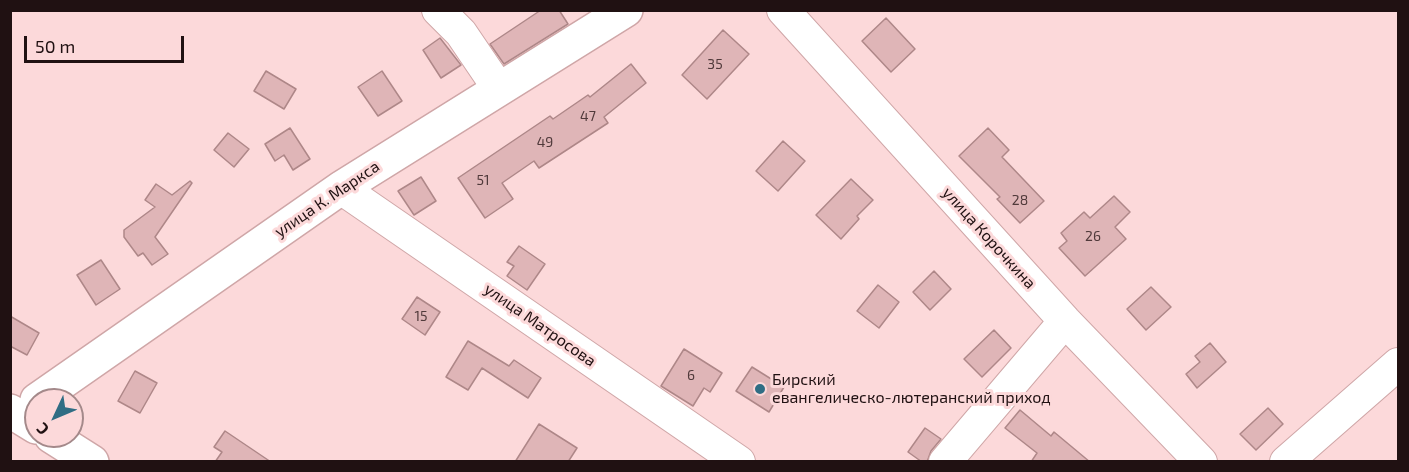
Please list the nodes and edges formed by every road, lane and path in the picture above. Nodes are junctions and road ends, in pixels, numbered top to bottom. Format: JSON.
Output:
{"nodes":[{"id":1,"x":438,"y":10,"type":"edge"},
{"id":2,"x":626,"y":10,"type":"edge"},
{"id":3,"x":783,"y":10,"type":"edge"},
{"id":4,"x":499,"y":89,"type":"junction"},
{"id":5,"x":341,"y":188,"type":"junction"},
{"id":6,"x":1065,"y":321,"type":"junction"},
{"id":7,"x":1398,"y":364,"type":"edge"},
{"id":8,"x":58,"y":388,"type":"edge"},
{"id":9,"x":70,"y":448,"type":"edge"},
{"id":10,"x":92,"y":462,"type":"edge"},
{"id":11,"x":739,"y":462,"type":"edge"},
{"id":12,"x":945,"y":462,"type":"edge"},
{"id":13,"x":1201,"y":462,"type":"edge"},
{"id":14,"x":1286,"y":462,"type":"edge"}],
"edges":[{"from":1,"to":4,"type":"street"},
{"from":2,"to":4,"type":"main road","name":"улица К. Маркса"},
{"from":3,"to":6,"type":"street","name":"улица Корочкина"},
{"from":4,"to":5,"type":"main road","name":"улица К. Маркса"},
{"from":5,"to":8,"type":"main road","name":"улица К. Маркса"},
{"from":5,"to":11,"type":"street","name":"улица Матросова"},
{"from":6,"to":12,"type":"street"},
{"from":6,"to":13,"type":"street","name":"улица Корочкина"},
{"from":7,"to":14,"type":"street"},
{"from":9,"to":10,"type":"main road"}]}
